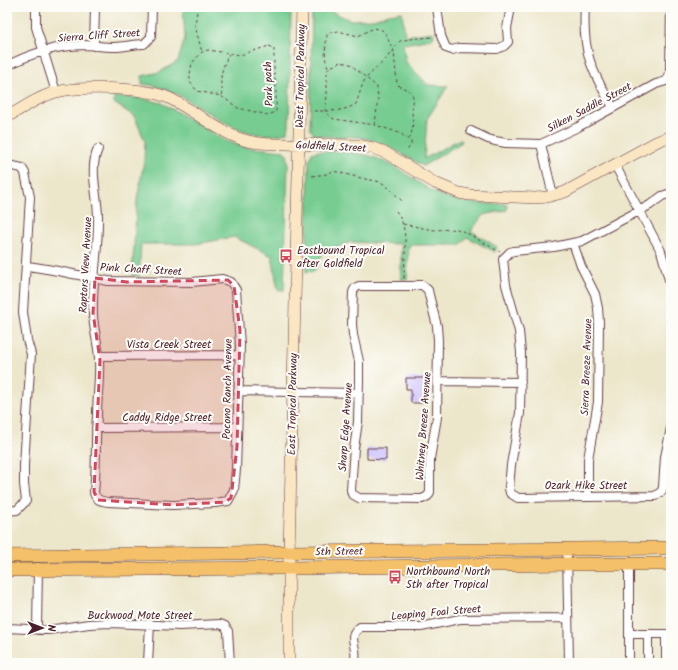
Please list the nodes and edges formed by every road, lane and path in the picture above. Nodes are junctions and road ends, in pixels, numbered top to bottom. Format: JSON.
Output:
{"nodes":[{"id":1,"x":36,"y":7,"type":"edge"},
{"id":2,"x":95,"y":7,"type":"edge"},
{"id":3,"x":152,"y":7,"type":"edge"},
{"id":4,"x":194,"y":7,"type":"edge"},
{"id":5,"x":302,"y":7,"type":"edge"},
{"id":6,"x":437,"y":7,"type":"edge"},
{"id":7,"x":511,"y":7,"type":"edge"},
{"id":8,"x":585,"y":7,"type":"edge"},
{"id":9,"x":671,"y":7,"type":"edge"},
{"id":10,"x":441,"y":36,"type":"junction"},
{"id":11,"x":94,"y":46,"type":"junction"},
{"id":12,"x":43,"y":50,"type":"junction"},
{"id":13,"x":393,"y":51,"type":"junction"},
{"id":14,"x":202,"y":52,"type":"junction"},
{"id":15,"x":229,"y":53,"type":"junction"},
{"id":16,"x":7,"y":66,"type":"edge"},
{"id":17,"x":329,"y":68,"type":"junction"},
{"id":18,"x":366,"y":78,"type":"junction"},
{"id":19,"x":56,"y":92,"type":"junction"},
{"id":20,"x":221,"y":96,"type":"junction"},
{"id":21,"x":613,"y":107,"type":"junction"},
{"id":22,"x":314,"y":111,"type":"dead end"},
{"id":23,"x":325,"y":111,"type":"junction"},
{"id":24,"x":7,"y":117,"type":"edge"},
{"id":25,"x":375,"y":125,"type":"junction"},
{"id":26,"x":471,"y":131,"type":"dead end"},
{"id":27,"x":671,"y":136,"type":"edge"},
{"id":28,"x":409,"y":139,"type":"junction"},
{"id":29,"x":298,"y":144,"type":"junction"},
{"id":30,"x":541,"y":144,"type":"junction"},
{"id":31,"x":98,"y":149,"type":"dead end"},
{"id":32,"x":407,"y":151,"type":"dead end"},
{"id":33,"x":616,"y":164,"type":"junction"},
{"id":34,"x":7,"y":168,"type":"edge"},
{"id":35,"x":312,"y":176,"type":"dead end"},
{"id":36,"x":671,"y":193,"type":"edge"},
{"id":37,"x":553,"y":196,"type":"junction"},
{"id":38,"x":402,"y":201,"type":"dead end"},
{"id":39,"x":640,"y":210,"type":"junction"},
{"id":40,"x":396,"y":211,"type":"dead end"},
{"id":41,"x":403,"y":224,"type":"junction"},
{"id":42,"x":573,"y":243,"type":"junction"},
{"id":43,"x":506,"y":256,"type":"junction"},
{"id":44,"x":26,"y":266,"type":"junction"},
{"id":45,"x":95,"y":278,"type":"junction"},
{"id":46,"x":231,"y":282,"type":"joint"},
{"id":47,"x":403,"y":286,"type":"junction"},
{"id":48,"x":671,"y":287,"type":"edge"},
{"id":49,"x":239,"y":355,"type":"junction"},
{"id":50,"x":99,"y":356,"type":"junction"},
{"id":51,"x":438,"y":381,"type":"junction"},
{"id":52,"x":521,"y":382,"type":"junction"},
{"id":53,"x":238,"y":391,"type":"junction"},
{"id":54,"x":292,"y":392,"type":"junction"},
{"id":55,"x":359,"y":393,"type":"junction"},
{"id":56,"x":238,"y":427,"type":"junction"},
{"id":57,"x":96,"y":428,"type":"junction"},
{"id":58,"x":671,"y":428,"type":"edge"},
{"id":59,"x":356,"y":496,"type":"joint"},
{"id":60,"x":588,"y":497,"type":"junction"},
{"id":61,"x":98,"y":500,"type":"joint"},
{"id":62,"x":7,"y":511,"type":"edge"},
{"id":63,"x":671,"y":548,"type":"edge"},
{"id":64,"x":567,"y":549,"type":"junction"},
{"id":65,"x":289,"y":552,"type":"junction"},
{"id":66,"x":7,"y":556,"type":"edge"},
{"id":67,"x":38,"y":556,"type":"junction"},
{"id":68,"x":567,"y":564,"type":"junction"},
{"id":69,"x":629,"y":564,"type":"junction"},
{"id":70,"x":671,"y":564,"type":"edge"},
{"id":71,"x":289,"y":568,"type":"junction"},
{"id":72,"x":38,"y":569,"type":"junction"},
{"id":73,"x":7,"y":570,"type":"edge"},
{"id":74,"x":568,"y":618,"type":"junction"},
{"id":75,"x":150,"y":624,"type":"junction"},
{"id":76,"x":7,"y":628,"type":"edge"},
{"id":77,"x":37,"y":630,"type":"junction"},
{"id":78,"x":629,"y":634,"type":"junction"},
{"id":79,"x":648,"y":634,"type":"junction"},
{"id":80,"x":148,"y":663,"type":"edge"},
{"id":81,"x":230,"y":663,"type":"edge"},
{"id":82,"x":289,"y":663,"type":"edge"},
{"id":83,"x":356,"y":663,"type":"edge"},
{"id":84,"x":569,"y":663,"type":"edge"},
{"id":85,"x":629,"y":663,"type":"edge"},
{"id":86,"x":648,"y":663,"type":"edge"},
{"id":87,"x":666,"y":663,"type":"edge"}],
"edges":[{"from":1,"to":12,"type":"street"},
{"from":2,"to":11,"type":"street"},
{"from":3,"to":11,"type":"street","name":"Sierra Cliff Street"},
{"from":4,"to":14,"type":"path"},
{"from":5,"to":29,"type":"street","name":"West Tropical Parkway"},
{"from":6,"to":10,"type":"street"},
{"from":7,"to":10,"type":"street"},
{"from":8,"to":21,"type":"street"},
{"from":9,"to":21,"type":"street","name":"Silken Saddle Street"},
{"from":10,"to":13,"type":"path"},
{"from":11,"to":12,"type":"street","name":"Sierra Cliff Street"},
{"from":12,"to":16,"type":"street","name":"Sierra Cliff Street"},
{"from":12,"to":19,"type":"street"},
{"from":13,"to":17,"type":"path"},
{"from":13,"to":18,"type":"path"},
{"from":13,"to":28,"type":"path"},
{"from":14,"to":15,"type":"path","name":"Park path"},
{"from":14,"to":20,"type":"path","name":"Park path"},
{"from":15,"to":20,"type":"path"},
{"from":15,"to":20,"type":"path","name":"Park path"},
{"from":17,"to":18,"type":"path"},
{"from":17,"to":23,"type":"path"},
{"from":18,"to":23,"type":"path"},
{"from":18,"to":25,"type":"path"},
{"from":19,"to":24,"type":"street","name":"Goldfield Street"},
{"from":19,"to":29,"type":"street","name":"Goldfield Street"},
{"from":21,"to":30,"type":"street","name":"Silken Saddle Street"},
{"from":22,"to":23,"type":"path"},
{"from":23,"to":25,"type":"path"},
{"from":25,"to":28,"type":"path"},
{"from":26,"to":30,"type":"street","name":"Silken Saddle Street"},
{"from":27,"to":33,"type":"street","name":"Goldfield Street"},
{"from":28,"to":32,"type":"path"},
{"from":29,"to":37,"type":"street","name":"Goldfield Street"},
{"from":29,"to":54,"type":"street","name":"East Tropical Parkway"},
{"from":30,"to":37,"type":"street"},
{"from":31,"to":45,"type":"street","name":"Raptors View Avenue"},
{"from":33,"to":37,"type":"street","name":"Goldfield Street"},
{"from":33,"to":39,"type":"street"},
{"from":34,"to":44,"type":"street"},
{"from":35,"to":38,"type":"path"},
{"from":36,"to":39,"type":"street"},
{"from":39,"to":42,"type":"street"},
{"from":39,"to":48,"type":"street"},
{"from":40,"to":41,"type":"path"},
{"from":41,"to":43,"type":"path"},
{"from":41,"to":47,"type":"path"},
{"from":42,"to":43,"type":"street"},
{"from":42,"to":60,"type":"street","name":"Sierra Breeze Avenue"},
{"from":43,"to":52,"type":"street"},
{"from":44,"to":45,"type":"street","name":"Pink Chaff Street"},
{"from":44,"to":62,"type":"street"},
{"from":45,"to":46,"type":"street","name":"Pink Chaff Street"},
{"from":45,"to":50,"type":"street","name":"Raptors View Avenue"},
{"from":46,"to":49,"type":"street","name":"Pocono Ranch Avenue"},
{"from":47,"to":51,"type":"street","name":"Whitney Breeze Avenue"},
{"from":47,"to":55,"type":"street","name":"Sharp Edge Avenue"},
{"from":49,"to":50,"type":"street","name":"Vista Creek Street"},
{"from":49,"to":53,"type":"street","name":"Pocono Ranch Avenue"},
{"from":50,"to":57,"type":"street","name":"Raptors View Avenue"},
{"from":51,"to":52,"type":"street"},
{"from":51,"to":59,"type":"street","name":"Whitney Breeze Avenue"},
{"from":52,"to":60,"type":"street","name":"Ozark Hike Street"},
{"from":53,"to":54,"type":"street"},
{"from":53,"to":56,"type":"street","name":"Pocono Ranch Avenue"},
{"from":54,"to":55,"type":"street"},
{"from":54,"to":65,"type":"street","name":"East Tropical Parkway"},
{"from":55,"to":59,"type":"street","name":"Sharp Edge Avenue"},
{"from":56,"to":57,"type":"street","name":"Caddy Ridge Street"},
{"from":56,"to":61,"type":"street","name":"Pocono Ranch Avenue"},
{"from":57,"to":61,"type":"street","name":"Raptors View Avenue"},
{"from":58,"to":60,"type":"street","name":"Ozark Hike Street"},
{"from":63,"to":64,"type":"main road","name":"5th Street"},
{"from":64,"to":65,"type":"main road","name":"5th Street"},
{"from":64,"to":68,"type":"street"},
{"from":65,"to":67,"type":"main road","name":"5th Street"},
{"from":65,"to":71,"type":"street","name":"East Tropical Parkway"},
{"from":66,"to":67,"type":"main road","name":"5th Street"},
{"from":67,"to":72,"type":"street"},
{"from":68,"to":69,"type":"main road","name":"5th Street"},
{"from":68,"to":71,"type":"main road","name":"5th Street"},
{"from":68,"to":74,"type":"street"},
{"from":69,"to":70,"type":"main road","name":"5th Street"},
{"from":69,"to":78,"type":"street"},
{"from":71,"to":72,"type":"main road","name":"5th Street"},
{"from":71,"to":82,"type":"street","name":"East Tropical Parkway"},
{"from":72,"to":73,"type":"main road","name":"5th Street"},
{"from":72,"to":77,"type":"street"},
{"from":74,"to":83,"type":"street","name":"Leaping Foal Street"},
{"from":74,"to":84,"type":"street"},
{"from":75,"to":77,"type":"street","name":"Buckwood Mote Street"},
{"from":75,"to":80,"type":"street"},
{"from":75,"to":81,"type":"street","name":"Buckwood Mote Street"},
{"from":76,"to":77,"type":"street","name":"Buckwood Mote Street"},
{"from":78,"to":79,"type":"street"},
{"from":78,"to":85,"type":"street"},
{"from":79,"to":86,"type":"street"},
{"from":79,"to":87,"type":"street"}]}
